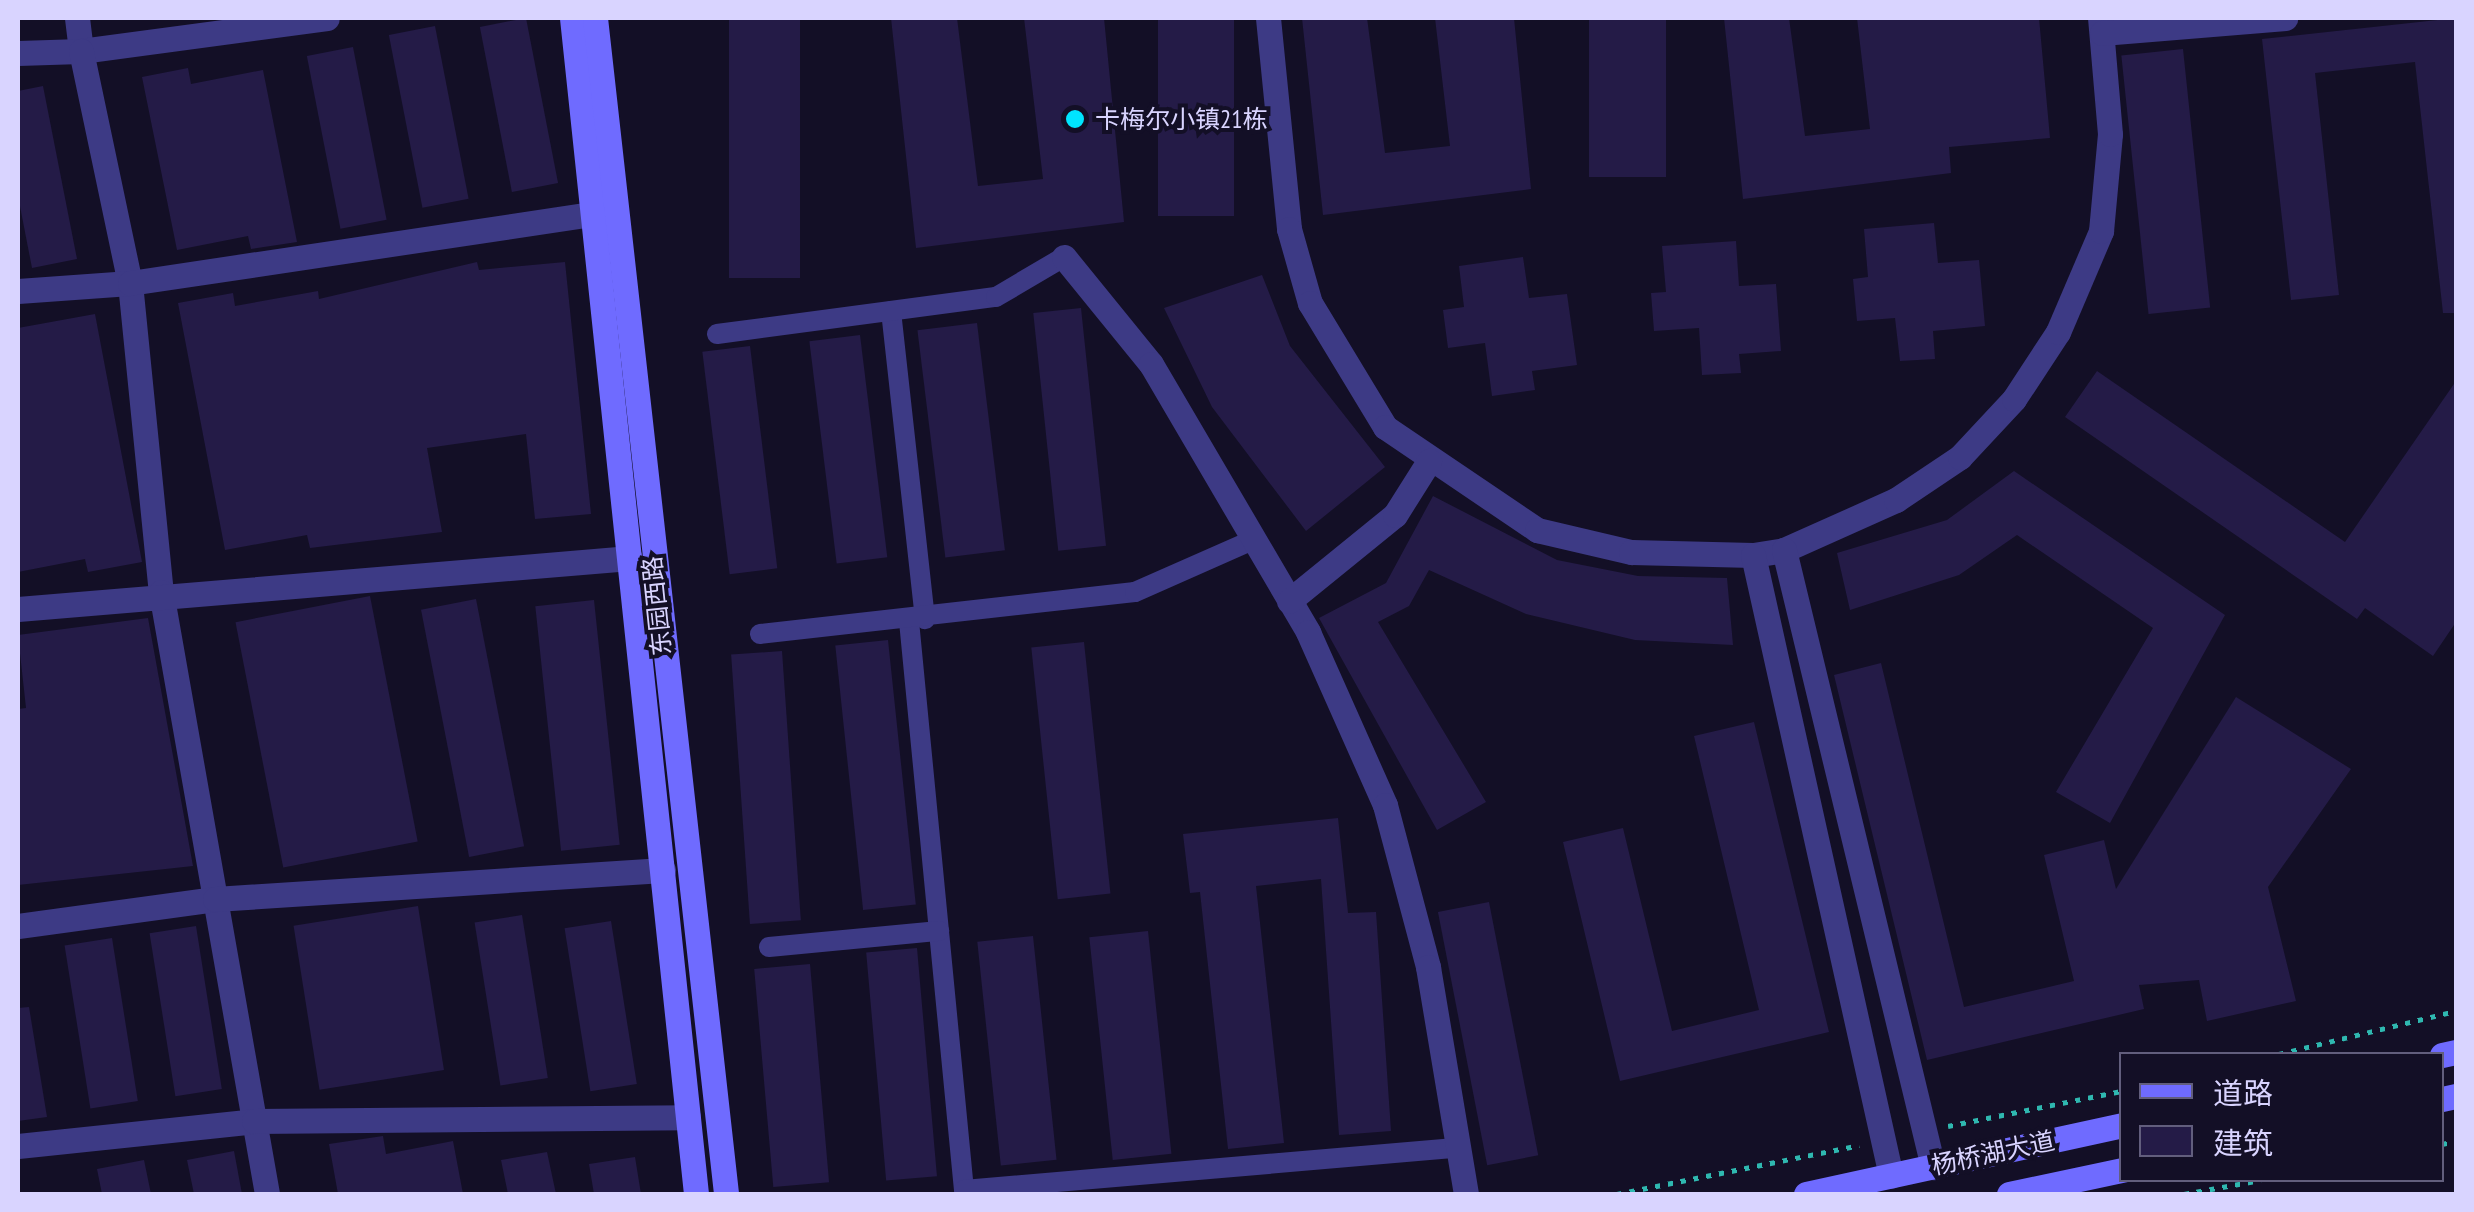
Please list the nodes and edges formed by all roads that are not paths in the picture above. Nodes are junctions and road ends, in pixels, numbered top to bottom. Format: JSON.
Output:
{"nodes":[{"id":1,"x":77,"y":18,"type":"edge"},
{"id":2,"x":327,"y":18,"type":"edge"},
{"id":3,"x":572,"y":18,"type":"edge"},
{"id":4,"x":595,"y":18,"type":"edge"},
{"id":5,"x":1268,"y":18,"type":"edge"},
{"id":6,"x":2285,"y":18,"type":"edge"},
{"id":7,"x":2101,"y":25,"type":"edge"},
{"id":8,"x":81,"y":50,"type":"junction"},
{"id":9,"x":18,"y":52,"type":"edge"},
{"id":10,"x":594,"y":214,"type":"junction"},
{"id":11,"x":1064,"y":257,"type":"joint"},
{"id":12,"x":130,"y":283,"type":"junction"},
{"id":13,"x":18,"y":290,"type":"edge"},
{"id":14,"x":891,"y":312,"type":"junction"},
{"id":15,"x":717,"y":334,"type":"dead end"},
{"id":16,"x":1428,"y":460,"type":"junction"},
{"id":17,"x":1254,"y":540,"type":"junction"},
{"id":18,"x":1784,"y":550,"type":"junction"},
{"id":19,"x":1752,"y":555,"type":"junction"},
{"id":20,"x":630,"y":558,"type":"junction"},
{"id":21,"x":161,"y":592,"type":"junction"},
{"id":22,"x":1289,"y":601,"type":"junction"},
{"id":23,"x":18,"y":609,"type":"edge"},
{"id":24,"x":917,"y":620,"type":"junction"},
{"id":25,"x":760,"y":634,"type":"dead end"},
{"id":26,"x":663,"y":870,"type":"junction"},
{"id":27,"x":215,"y":899,"type":"junction"},
{"id":28,"x":18,"y":926,"type":"edge"},
{"id":29,"x":939,"y":930,"type":"junction"},
{"id":30,"x":769,"y":947,"type":"dead end"},
{"id":31,"x":688,"y":1117,"type":"junction"},
{"id":32,"x":254,"y":1121,"type":"junction"},
{"id":33,"x":2119,"y":1126,"type":"edge"},
{"id":34,"x":18,"y":1146,"type":"edge"},
{"id":35,"x":1458,"y":1148,"type":"junction"},
{"id":36,"x":1932,"y":1167,"type":"junction"},
{"id":37,"x":2119,"y":1171,"type":"edge"},
{"id":38,"x":1891,"y":1176,"type":"junction"},
{"id":39,"x":267,"y":1194,"type":"edge"},
{"id":40,"x":696,"y":1194,"type":"edge"},
{"id":41,"x":726,"y":1194,"type":"edge"},
{"id":42,"x":1466,"y":1194,"type":"edge"},
{"id":43,"x":1806,"y":1194,"type":"edge"},
{"id":44,"x":2009,"y":1194,"type":"edge"}],
"edges":[{"from":1,"to":8,"type":"street"},
{"from":2,"to":8,"type":"street"},
{"from":3,"to":10,"type":"main road","name":"东园西路"},
{"from":4,"to":41,"type":"main road","name":"东园西路"},
{"from":5,"to":16,"type":"street"},
{"from":6,"to":7,"type":"street"},
{"from":7,"to":18,"type":"street"},
{"from":8,"to":9,"type":"street"},
{"from":8,"to":12,"type":"street"},
{"from":10,"to":12,"type":"street"},
{"from":10,"to":20,"type":"main road","name":"东园西路"},
{"from":11,"to":14,"type":"street"},
{"from":11,"to":17,"type":"street"},
{"from":12,"to":13,"type":"street"},
{"from":12,"to":21,"type":"street"},
{"from":14,"to":15,"type":"street"},
{"from":14,"to":24,"type":"street"},
{"from":16,"to":19,"type":"street"},
{"from":16,"to":22,"type":"street"},
{"from":17,"to":22,"type":"street"},
{"from":17,"to":24,"type":"street"},
{"from":18,"to":19,"type":"street"},
{"from":18,"to":36,"type":"street"},
{"from":19,"to":38,"type":"street"},
{"from":20,"to":21,"type":"street"},
{"from":20,"to":26,"type":"main road","name":"东园西路"},
{"from":21,"to":23,"type":"street"},
{"from":21,"to":27,"type":"street"},
{"from":22,"to":35,"type":"street"},
{"from":24,"to":25,"type":"street"},
{"from":24,"to":29,"type":"street"},
{"from":26,"to":27,"type":"street"},
{"from":26,"to":31,"type":"main road","name":"东园西路"},
{"from":27,"to":28,"type":"street"},
{"from":27,"to":32,"type":"street"},
{"from":29,"to":30,"type":"street"},
{"from":29,"to":35,"type":"street"},
{"from":31,"to":32,"type":"street"},
{"from":31,"to":40,"type":"main road","name":"东园西路"},
{"from":32,"to":34,"type":"street"},
{"from":32,"to":39,"type":"street"},
{"from":33,"to":36,"type":"main road","name":"杨桥湖大道"},
{"from":35,"to":42,"type":"street"},
{"from":36,"to":38,"type":"main road","name":"杨桥湖大道"},
{"from":37,"to":44,"type":"main road","name":"杨桥湖大道"},
{"from":38,"to":43,"type":"main road","name":"杨桥湖大道"}]}
